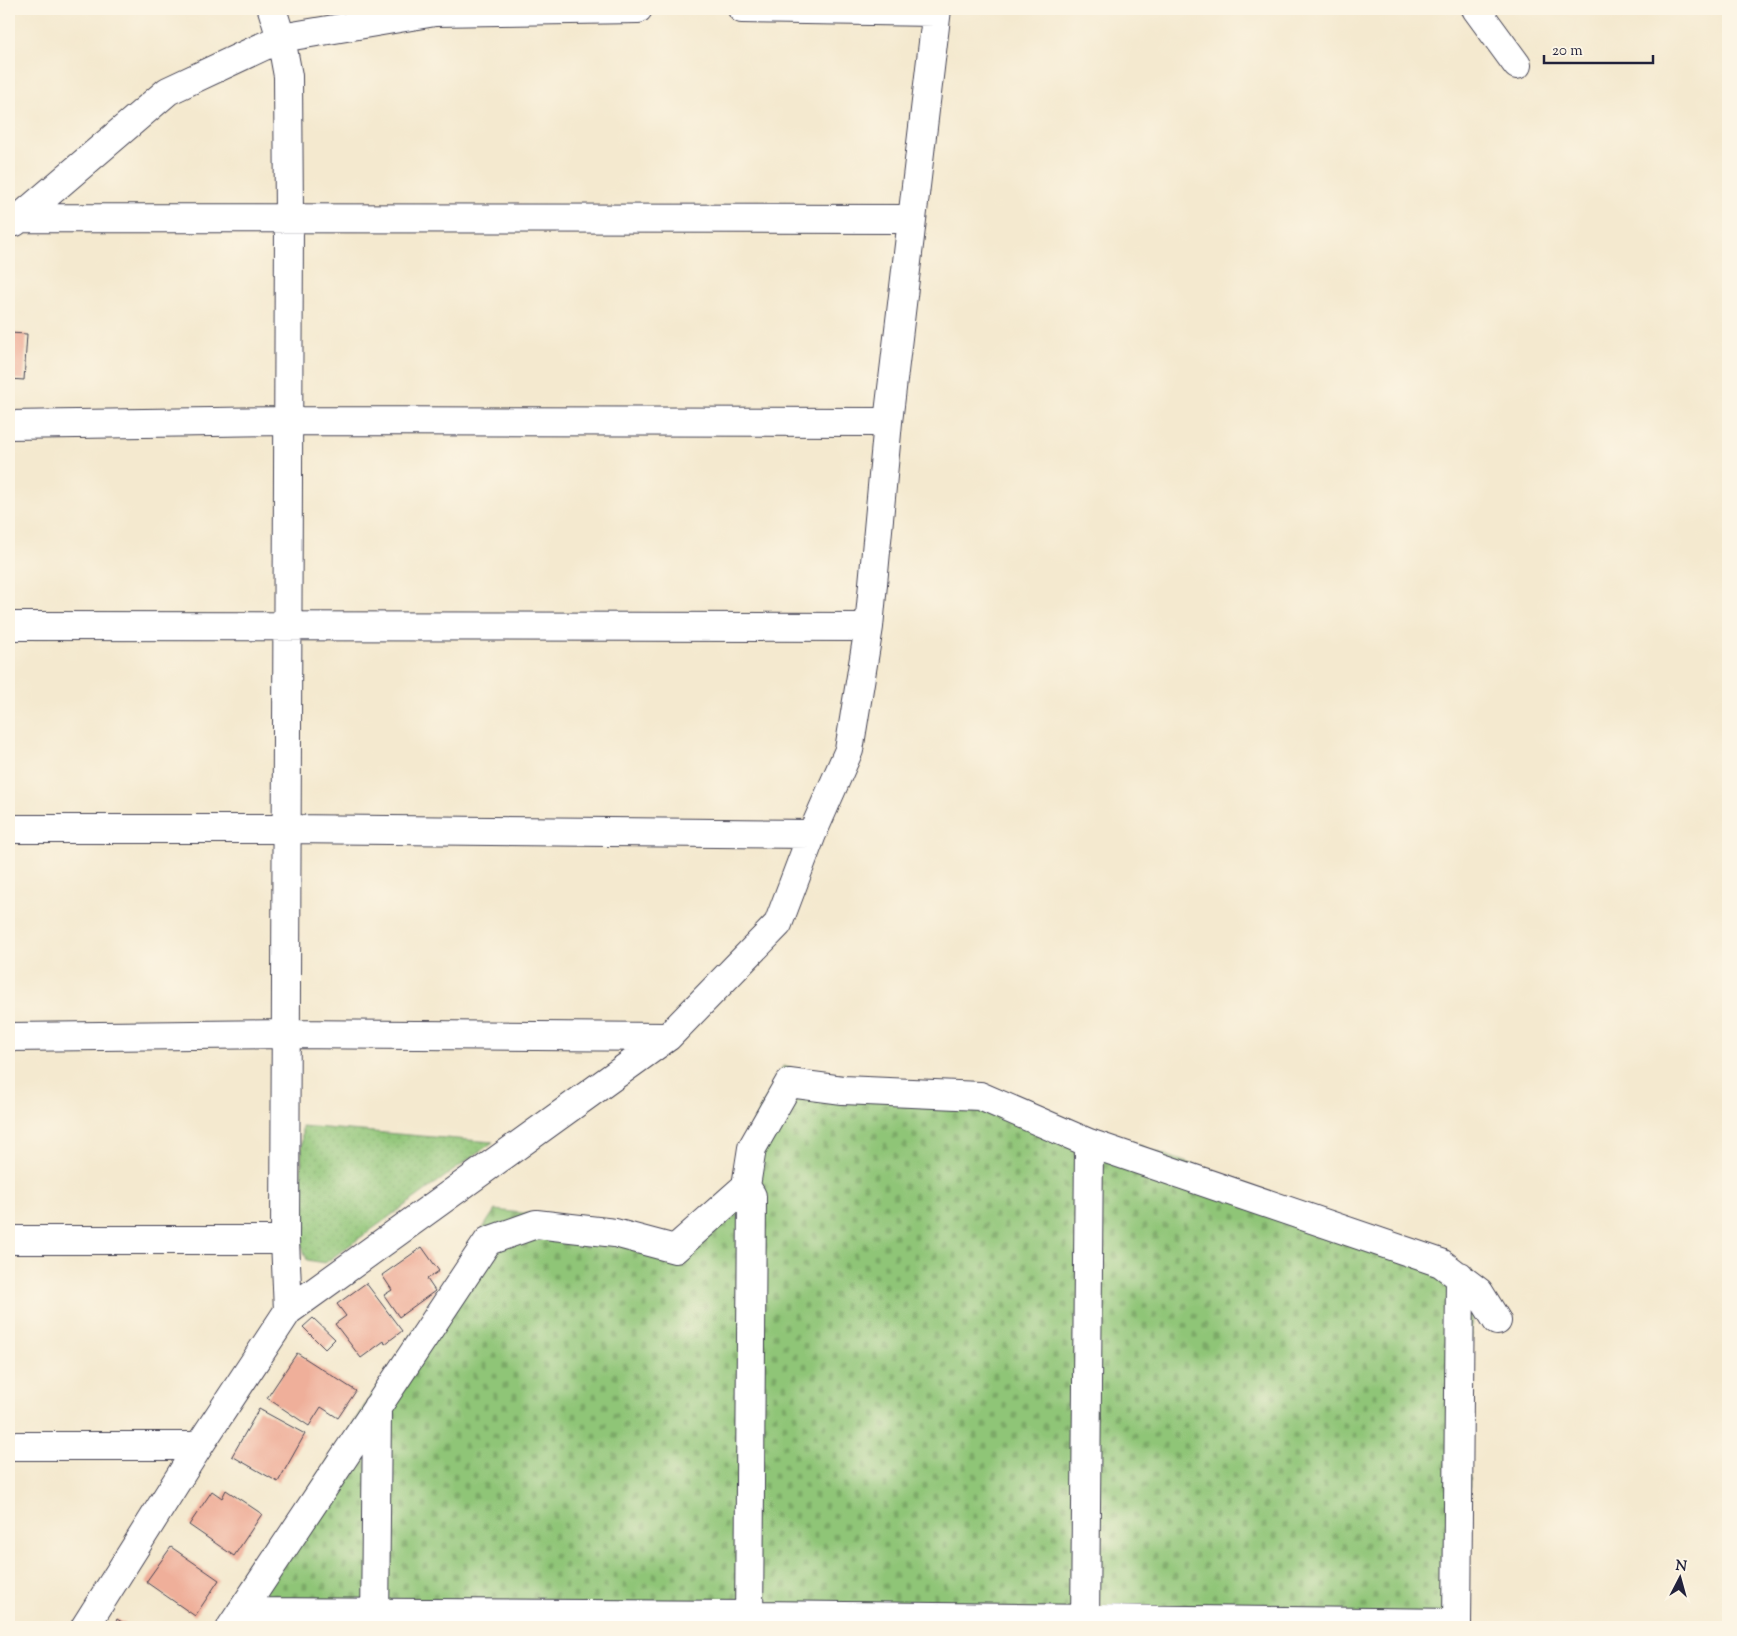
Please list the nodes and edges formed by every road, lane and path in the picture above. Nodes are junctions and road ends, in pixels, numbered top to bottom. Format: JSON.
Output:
{"nodes":[{"id":1,"x":272,"y":9,"type":"edge"},
{"id":2,"x":638,"y":9,"type":"edge"},
{"id":3,"x":742,"y":9,"type":"edge"},
{"id":4,"x":1476,"y":9,"type":"edge"},
{"id":5,"x":937,"y":11,"type":"edge"},
{"id":6,"x":281,"y":38,"type":"junction"},
{"id":7,"x":1517,"y":65,"type":"dead end"},
{"id":8,"x":289,"y":219,"type":"junction"},
{"id":9,"x":912,"y":219,"type":"junction"},
{"id":10,"x":14,"y":222,"type":"edge"},
{"id":11,"x":288,"y":421,"type":"junction"},
{"id":12,"x":888,"y":422,"type":"junction"},
{"id":13,"x":9,"y":425,"type":"edge"},
{"id":14,"x":9,"y":626,"type":"edge"},
{"id":15,"x":287,"y":626,"type":"junction"},
{"id":16,"x":869,"y":627,"type":"junction"},
{"id":17,"x":9,"y":829,"type":"edge"},
{"id":18,"x":287,"y":829,"type":"junction"},
{"id":19,"x":812,"y":834,"type":"junction"},
{"id":20,"x":285,"y":1034,"type":"junction"},
{"id":21,"x":9,"y":1036,"type":"edge"},
{"id":22,"x":668,"y":1037,"type":"junction"},
{"id":23,"x":1089,"y":1143,"type":"junction"},
{"id":24,"x":746,"y":1186,"type":"junction"},
{"id":25,"x":9,"y":1240,"type":"edge"},
{"id":26,"x":285,"y":1240,"type":"junction"},
{"id":27,"x":1460,"y":1276,"type":"junction"},
{"id":28,"x":288,"y":1311,"type":"junction"},
{"id":29,"x":1497,"y":1321,"type":"dead end"},
{"id":30,"x":377,"y":1407,"type":"junction"},
{"id":31,"x":9,"y":1446,"type":"edge"},
{"id":32,"x":199,"y":1446,"type":"junction"},
{"id":33,"x":375,"y":1619,"type":"edge"},
{"id":34,"x":236,"y":1620,"type":"edge"},
{"id":35,"x":749,"y":1621,"type":"edge"},
{"id":36,"x":1085,"y":1623,"type":"edge"},
{"id":37,"x":1457,"y":1625,"type":"edge"},
{"id":38,"x":85,"y":1627,"type":"edge"}],
"edges":[{"from":1,"to":6,"type":"street"},
{"from":2,"to":6,"type":"street"},
{"from":3,"to":5,"type":"street"},
{"from":4,"to":7,"type":"street"},
{"from":5,"to":9,"type":"street"},
{"from":6,"to":8,"type":"street"},
{"from":6,"to":10,"type":"street"},
{"from":8,"to":9,"type":"street"},
{"from":8,"to":10,"type":"street"},
{"from":8,"to":11,"type":"street"},
{"from":9,"to":12,"type":"street"},
{"from":11,"to":12,"type":"street"},
{"from":11,"to":13,"type":"street"},
{"from":11,"to":15,"type":"street"},
{"from":12,"to":16,"type":"street"},
{"from":14,"to":15,"type":"street"},
{"from":15,"to":16,"type":"street"},
{"from":15,"to":18,"type":"street"},
{"from":16,"to":19,"type":"street"},
{"from":17,"to":18,"type":"street"},
{"from":18,"to":19,"type":"street"},
{"from":18,"to":20,"type":"street"},
{"from":19,"to":22,"type":"street"},
{"from":20,"to":21,"type":"street"},
{"from":20,"to":22,"type":"street"},
{"from":20,"to":26,"type":"street"},
{"from":22,"to":28,"type":"street"},
{"from":23,"to":24,"type":"street"},
{"from":23,"to":27,"type":"street"},
{"from":23,"to":36,"type":"street"},
{"from":24,"to":30,"type":"street"},
{"from":24,"to":35,"type":"street"},
{"from":25,"to":26,"type":"street"},
{"from":26,"to":28,"type":"street"},
{"from":27,"to":29,"type":"street"},
{"from":27,"to":37,"type":"street"},
{"from":28,"to":32,"type":"street"},
{"from":30,"to":33,"type":"street"},
{"from":30,"to":34,"type":"street"},
{"from":31,"to":32,"type":"street"},
{"from":32,"to":38,"type":"street"},
{"from":33,"to":34,"type":"street"},
{"from":33,"to":35,"type":"street"},
{"from":35,"to":36,"type":"street"},
{"from":36,"to":37,"type":"street"}]}
